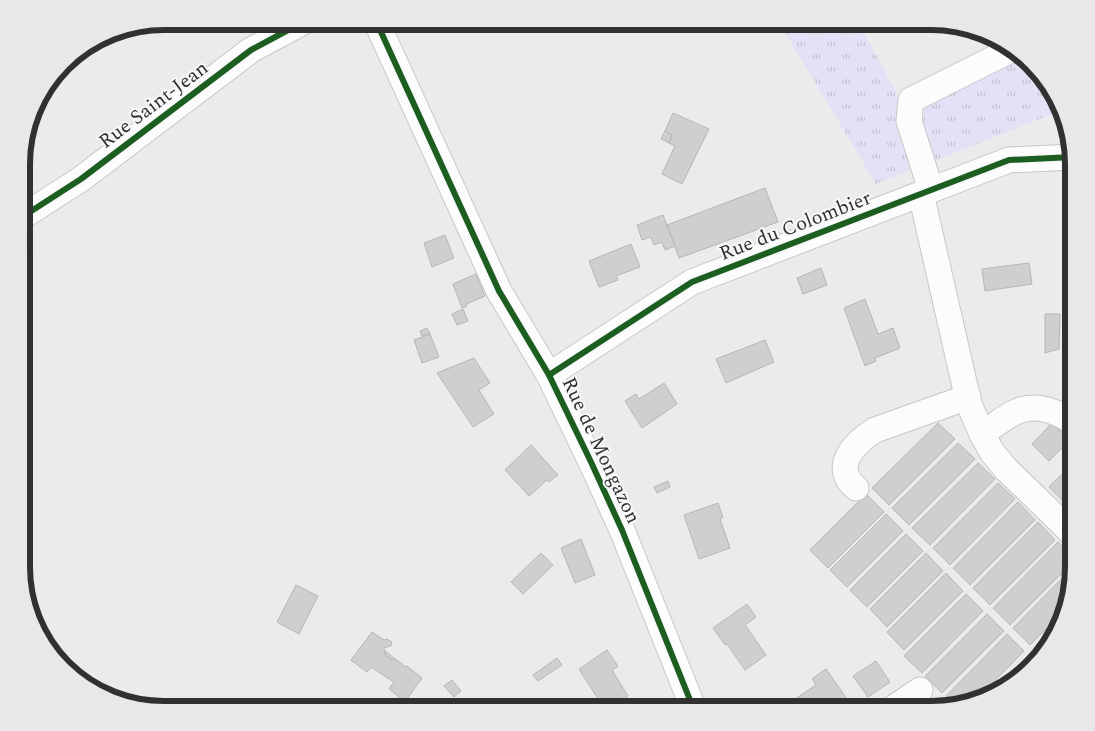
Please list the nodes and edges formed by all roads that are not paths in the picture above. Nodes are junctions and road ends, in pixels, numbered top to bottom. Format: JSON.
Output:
{"nodes":[{"id":1,"x":288,"y":30,"type":"edge"},
{"id":2,"x":380,"y":30,"type":"edge"},
{"id":3,"x":1005,"y":53,"type":"edge"},
{"id":4,"x":1065,"y":157,"type":"edge"},
{"id":5,"x":926,"y":192,"type":"junction"},
{"id":6,"x":30,"y":212,"type":"edge"},
{"id":7,"x":549,"y":375,"type":"junction"},
{"id":8,"x":968,"y":397,"type":"junction"},
{"id":9,"x":1065,"y":417,"type":"edge"},
{"id":10,"x":982,"y":434,"type":"junction"},
{"id":11,"x":856,"y":488,"type":"dead end"},
{"id":12,"x":1065,"y":525,"type":"edge"},
{"id":13,"x":920,"y":690,"type":"dead end"},
{"id":14,"x":690,"y":701,"type":"edge"},
{"id":15,"x":905,"y":701,"type":"edge"}],
"edges":[{"from":1,"to":6,"type":"street","name":"Rue Saint-Jean"},
{"from":2,"to":7,"type":"street","name":"Rue de Mongazon"},
{"from":3,"to":5,"type":"street"},
{"from":4,"to":5,"type":"street","name":"Rue du Colombier"},
{"from":5,"to":7,"type":"street","name":"Rue du Colombier"},
{"from":5,"to":8,"type":"street"},
{"from":7,"to":14,"type":"street","name":"Rue de Mongazon"},
{"from":8,"to":10,"type":"street"},
{"from":8,"to":11,"type":"street"},
{"from":9,"to":10,"type":"street"},
{"from":10,"to":12,"type":"street"},
{"from":13,"to":15,"type":"street"}]}
